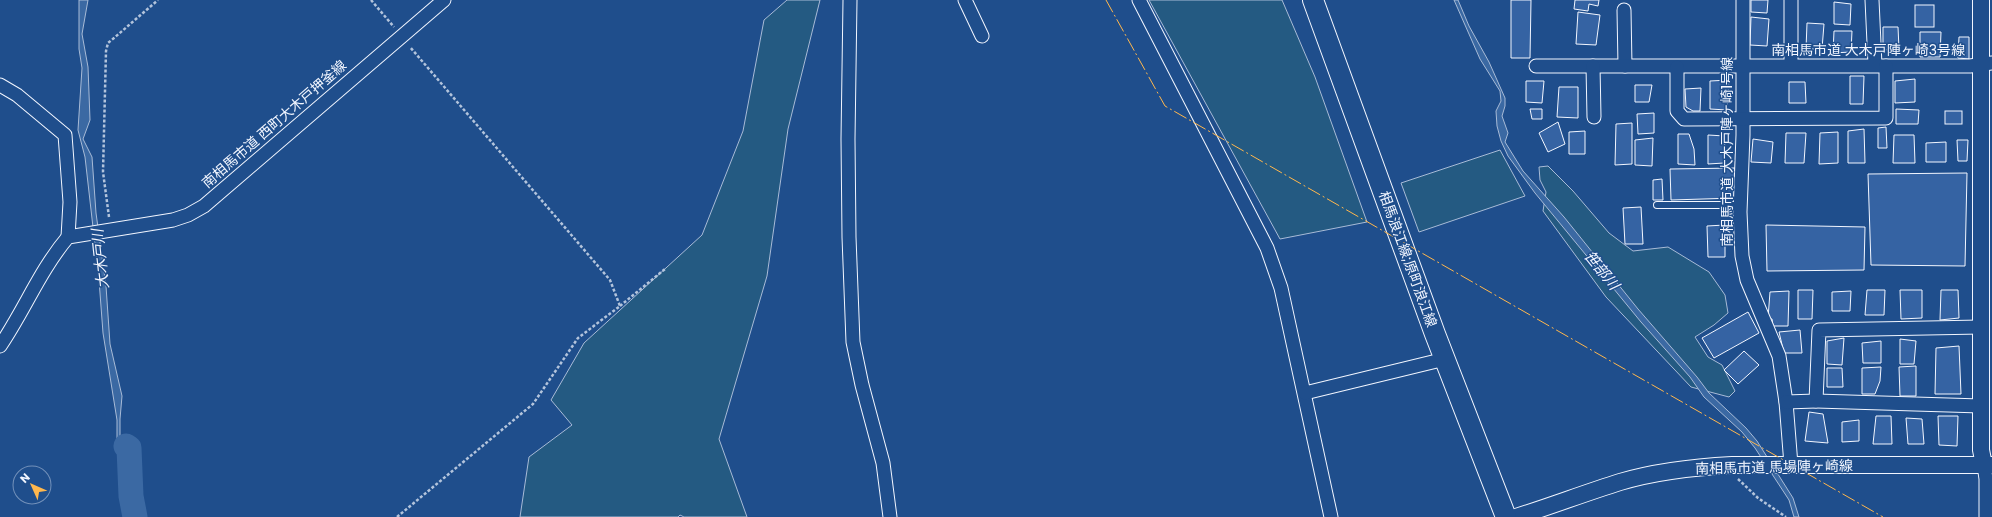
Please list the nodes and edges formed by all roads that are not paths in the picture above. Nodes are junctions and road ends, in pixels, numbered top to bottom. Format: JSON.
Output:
{"nodes":[{"id":1,"x":444,"y":0,"type":"edge"},
{"id":2,"x":850,"y":0,"type":"edge"},
{"id":3,"x":965,"y":0,"type":"edge"},
{"id":4,"x":1139,"y":0,"type":"edge"},
{"id":5,"x":1313,"y":0,"type":"edge"},
{"id":6,"x":1743,"y":0,"type":"edge"},
{"id":7,"x":1791,"y":0,"type":"edge"},
{"id":8,"x":1872,"y":0,"type":"edge"},
{"id":9,"x":1981,"y":0,"type":"edge"},
{"id":10,"x":1624,"y":10,"type":"dead end"},
{"id":11,"x":982,"y":36,"type":"dead end"},
{"id":12,"x":1987,"y":64,"type":"edge"},
{"id":13,"x":1791,"y":65,"type":"junction"},
{"id":14,"x":1536,"y":66,"type":"dead end"},
{"id":15,"x":1593,"y":66,"type":"junction"},
{"id":16,"x":1625,"y":66,"type":"junction"},
{"id":17,"x":1744,"y":66,"type":"junction"},
{"id":18,"x":1881,"y":66,"type":"junction"},
{"id":19,"x":1677,"y":67,"type":"junction"},
{"id":20,"x":0,"y":85,"type":"edge"},
{"id":21,"x":1594,"y":117,"type":"dead end"},
{"id":22,"x":1743,"y":118,"type":"junction"},
{"id":23,"x":1657,"y":205,"type":"dead end"},
{"id":24,"x":1740,"y":205,"type":"junction"},
{"id":25,"x":71,"y":236,"type":"junction"},
{"id":26,"x":1981,"y":327,"type":"junction"},
{"id":27,"x":0,"y":346,"type":"edge"},
{"id":28,"x":1445,"y":359,"type":"junction"},
{"id":29,"x":1305,"y":393,"type":"junction"},
{"id":30,"x":1816,"y":401,"type":"junction"},
{"id":31,"x":1786,"y":402,"type":"junction"},
{"id":32,"x":1981,"y":406,"type":"junction"},
{"id":33,"x":1786,"y":465,"type":"junction"},
{"id":34,"x":1988,"y":465,"type":"edge"},
{"id":35,"x":890,"y":517,"type":"edge"},
{"id":36,"x":1331,"y":517,"type":"edge"},
{"id":37,"x":1506,"y":517,"type":"edge"},
{"id":38,"x":1516,"y":517,"type":"edge"},
{"id":39,"x":1986,"y":517,"type":"edge"}],
"edges":[{"from":1,"to":25,"type":"street","name":"南相馬市道 西町大木戸押釜線"},
{"from":2,"to":35,"type":"street"},
{"from":3,"to":11,"type":"street"},
{"from":4,"to":29,"type":"street"},
{"from":5,"to":28,"type":"main road","name":"相馬浪江線;原町浪江線"},
{"from":6,"to":17,"type":"street","name":"南相馬市道 大木戸陣ヶ崎1号線"},
{"from":7,"to":13,"type":"street"},
{"from":8,"to":18,"type":"street"},
{"from":9,"to":12,"type":"street"},
{"from":10,"to":16,"type":"street"},
{"from":12,"to":18,"type":"street","name":"南相馬市道 大木戸陣ヶ崎3号線"},
{"from":12,"to":26,"type":"street"},
{"from":13,"to":17,"type":"street","name":"南相馬市道 大木戸陣ヶ崎3号線"},
{"from":13,"to":18,"type":"street","name":"南相馬市道 大木戸陣ヶ崎3号線"},
{"from":14,"to":15,"type":"street","name":"南相馬市道 大木戸陣ヶ崎3号線"},
{"from":15,"to":16,"type":"street","name":"南相馬市道 大木戸陣ヶ崎3号線"},
{"from":15,"to":21,"type":"street"},
{"from":16,"to":19,"type":"street","name":"南相馬市道 大木戸陣ヶ崎3号線"},
{"from":17,"to":19,"type":"street","name":"南相馬市道 大木戸陣ヶ崎3号線"},
{"from":17,"to":22,"type":"street","name":"南相馬市道 大木戸陣ヶ崎1号線"},
{"from":18,"to":22,"type":"street"},
{"from":19,"to":22,"type":"street"},
{"from":20,"to":25,"type":"street"},
{"from":22,"to":24,"type":"street","name":"南相馬市道 大木戸陣ヶ崎1号線"},
{"from":23,"to":24,"type":"lane"},
{"from":24,"to":31,"type":"street","name":"南相馬市道 大木戸陣ヶ崎1号線"},
{"from":25,"to":27,"type":"street"},
{"from":26,"to":30,"type":"street"},
{"from":26,"to":32,"type":"street"},
{"from":28,"to":29,"type":"street"},
{"from":28,"to":37,"type":"main road","name":"相馬浪江線;原町浪江線"},
{"from":29,"to":36,"type":"street"},
{"from":30,"to":31,"type":"street"},
{"from":30,"to":32,"type":"street"},
{"from":31,"to":33,"type":"street","name":"南相馬市道 大木戸陣ヶ崎1号線"},
{"from":32,"to":34,"type":"street"},
{"from":33,"to":34,"type":"street","name":"南相馬市道 馬場陣ヶ崎線"},
{"from":33,"to":38,"type":"street","name":"南相馬市道 馬場陣ヶ崎線"},
{"from":34,"to":39,"type":"street"}]}
